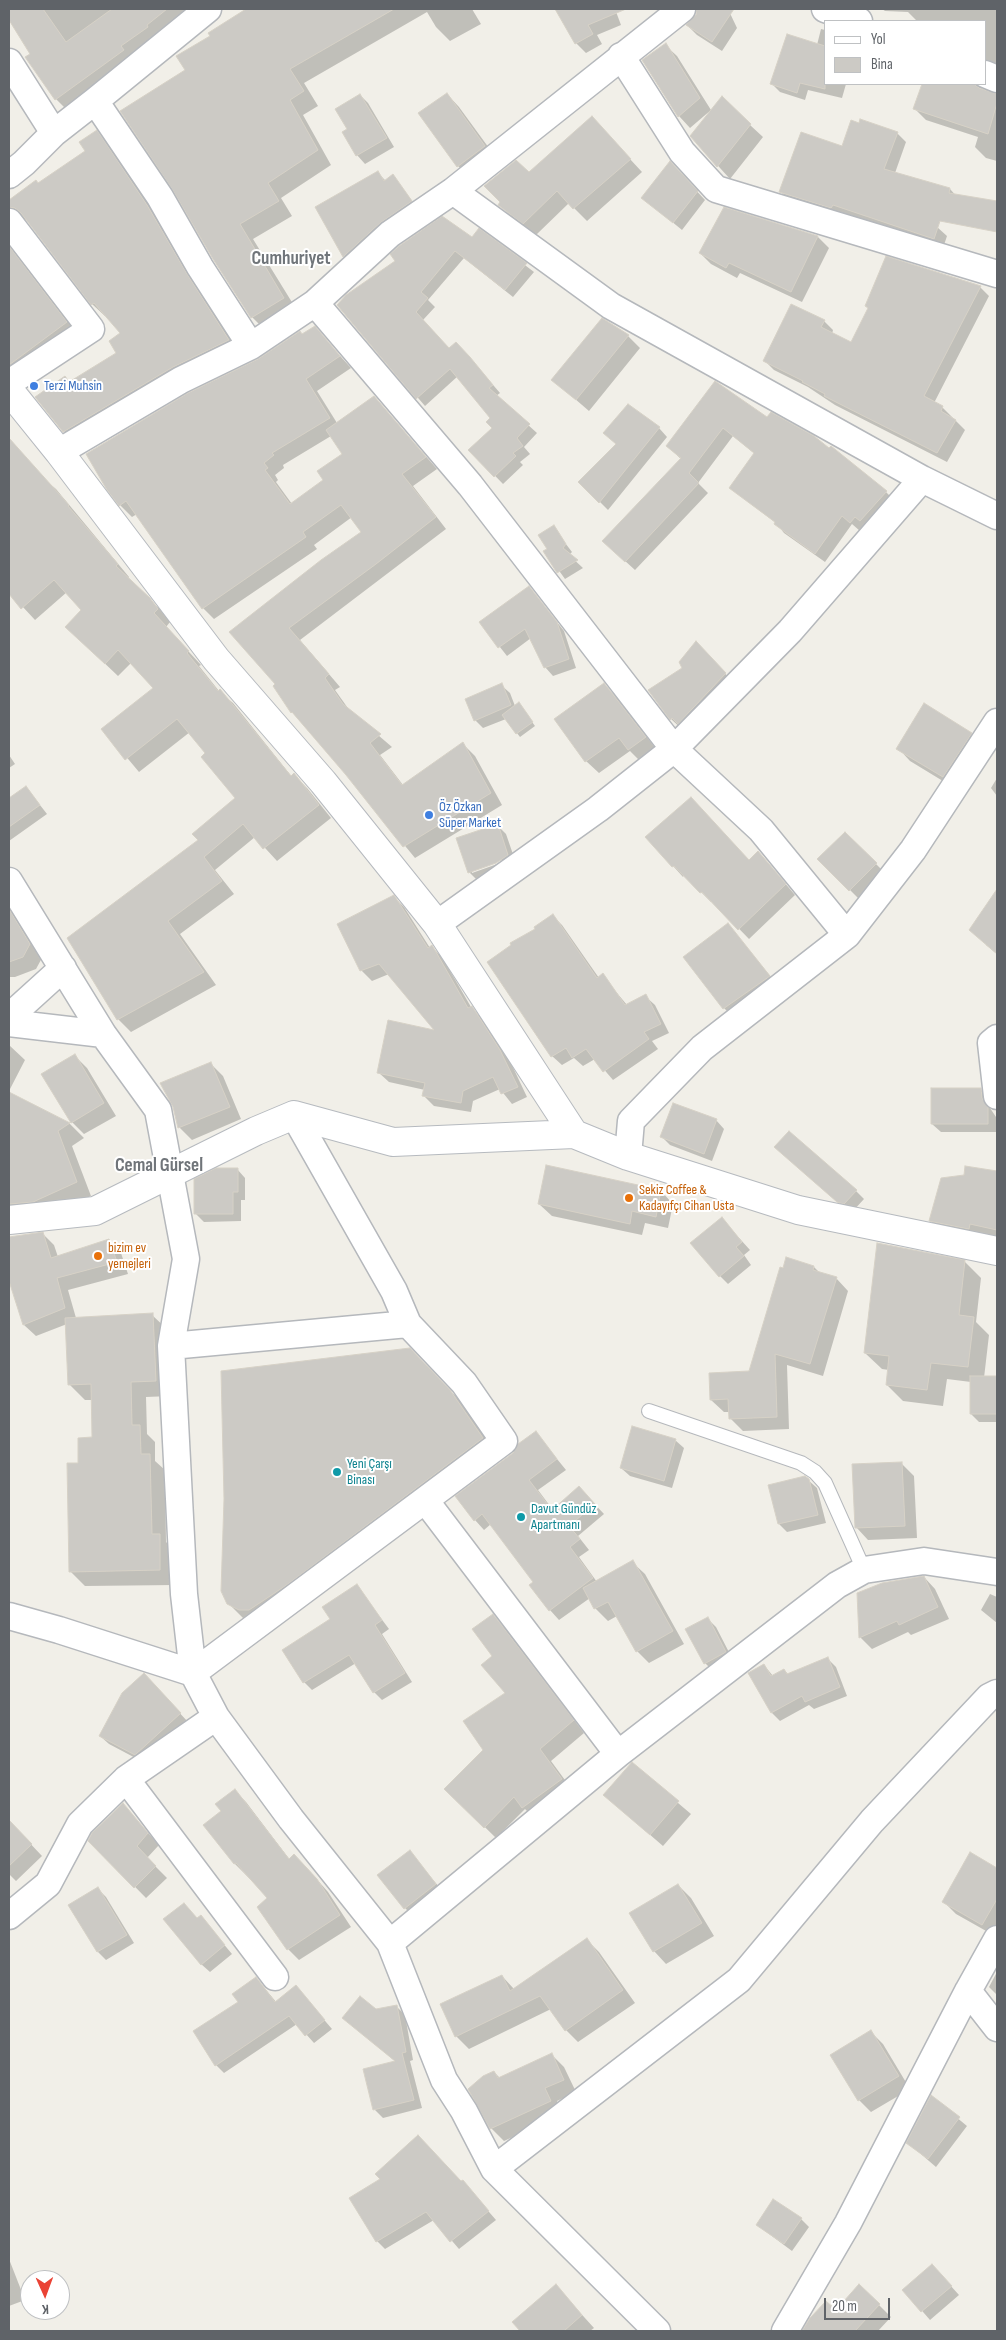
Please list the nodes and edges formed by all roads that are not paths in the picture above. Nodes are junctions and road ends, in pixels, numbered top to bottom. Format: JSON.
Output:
{"nodes":[{"id":1,"x":208,"y":9,"type":"edge"},
{"id":2,"x":682,"y":9,"type":"edge"},
{"id":3,"x":620,"y":56,"type":"junction"},
{"id":4,"x":9,"y":62,"type":"edge"},
{"id":5,"x":95,"y":102,"type":"junction"},
{"id":6,"x":54,"y":133,"type":"junction"},
{"id":7,"x":9,"y":175,"type":"edge"},
{"id":8,"x":453,"y":191,"type":"junction"},
{"id":9,"x":9,"y":222,"type":"edge"},
{"id":10,"x":997,"y":274,"type":"edge"},
{"id":11,"x":315,"y":303,"type":"junction"},
{"id":12,"x":250,"y":346,"type":"junction"},
{"id":13,"x":9,"y":383,"type":"edge"},
{"id":14,"x":9,"y":390,"type":"edge"},
{"id":15,"x":60,"y":452,"type":"junction"},
{"id":16,"x":922,"y":480,"type":"junction"},
{"id":17,"x":997,"y":516,"type":"edge"},
{"id":18,"x":997,"y":722,"type":"edge"},
{"id":19,"x":674,"y":749,"type":"junction"},
{"id":20,"x":9,"y":881,"type":"edge"},
{"id":21,"x":437,"y":924,"type":"junction"},
{"id":22,"x":848,"y":935,"type":"junction"},
{"id":23,"x":62,"y":968,"type":"junction"},
{"id":24,"x":9,"y":1017,"type":"edge"},
{"id":25,"x":9,"y":1023,"type":"edge"},
{"id":26,"x":103,"y":1034,"type":"junction"},
{"id":27,"x":997,"y":1038,"type":"edge"},
{"id":28,"x":997,"y":1096,"type":"edge"},
{"id":29,"x":294,"y":1115,"type":"junction"},
{"id":30,"x":574,"y":1134,"type":"junction"},
{"id":31,"x":628,"y":1156,"type":"junction"},
{"id":32,"x":172,"y":1174,"type":"junction"},
{"id":33,"x":9,"y":1220,"type":"edge"},
{"id":34,"x":997,"y":1251,"type":"edge"},
{"id":35,"x":408,"y":1324,"type":"junction"},
{"id":36,"x":171,"y":1346,"type":"junction"},
{"id":37,"x":649,"y":1411,"type":"dead end"},
{"id":38,"x":425,"y":1500,"type":"junction"},
{"id":39,"x":864,"y":1570,"type":"junction"},
{"id":40,"x":997,"y":1572,"type":"edge"},
{"id":41,"x":9,"y":1616,"type":"edge"},
{"id":42,"x":193,"y":1674,"type":"junction"},
{"id":43,"x":997,"y":1693,"type":"edge"},
{"id":44,"x":216,"y":1717,"type":"junction"},
{"id":45,"x":618,"y":1754,"type":"junction"},
{"id":46,"x":126,"y":1779,"type":"junction"},
{"id":47,"x":9,"y":1916,"type":"edge"},
{"id":48,"x":997,"y":1939,"type":"edge"},
{"id":49,"x":390,"y":1943,"type":"junction"},
{"id":50,"x":276,"y":1977,"type":"dead end"},
{"id":51,"x":968,"y":1991,"type":"junction"},
{"id":52,"x":997,"y":2028,"type":"edge"},
{"id":53,"x":494,"y":2169,"type":"junction"},
{"id":54,"x":657,"y":2331,"type":"edge"},
{"id":55,"x":785,"y":2331,"type":"edge"}],
"edges":[{"from":1,"to":5,"type":"street"},
{"from":2,"to":3,"type":"street"},
{"from":3,"to":8,"type":"street"},
{"from":3,"to":10,"type":"street"},
{"from":4,"to":6,"type":"street"},
{"from":5,"to":6,"type":"street"},
{"from":5,"to":12,"type":"street"},
{"from":6,"to":7,"type":"street"},
{"from":8,"to":11,"type":"street"},
{"from":8,"to":16,"type":"street"},
{"from":9,"to":13,"type":"street"},
{"from":11,"to":12,"type":"street"},
{"from":11,"to":19,"type":"street"},
{"from":12,"to":15,"type":"street"},
{"from":14,"to":15,"type":"street"},
{"from":15,"to":21,"type":"street"},
{"from":16,"to":17,"type":"street"},
{"from":16,"to":19,"type":"street"},
{"from":18,"to":22,"type":"street"},
{"from":19,"to":21,"type":"street"},
{"from":19,"to":22,"type":"street"},
{"from":20,"to":23,"type":"street"},
{"from":21,"to":30,"type":"street"},
{"from":22,"to":31,"type":"street"},
{"from":23,"to":24,"type":"street"},
{"from":23,"to":26,"type":"street"},
{"from":25,"to":26,"type":"street"},
{"from":26,"to":32,"type":"street"},
{"from":27,"to":28,"type":"street"},
{"from":29,"to":30,"type":"street"},
{"from":29,"to":32,"type":"street"},
{"from":29,"to":35,"type":"street"},
{"from":30,"to":31,"type":"street"},
{"from":31,"to":34,"type":"street"},
{"from":32,"to":33,"type":"street"},
{"from":32,"to":36,"type":"street"},
{"from":35,"to":36,"type":"street"},
{"from":35,"to":38,"type":"street"},
{"from":36,"to":42,"type":"street"},
{"from":37,"to":39,"type":"lane"},
{"from":38,"to":42,"type":"street"},
{"from":38,"to":45,"type":"street"},
{"from":39,"to":40,"type":"street"},
{"from":39,"to":45,"type":"street"},
{"from":41,"to":42,"type":"street"},
{"from":42,"to":44,"type":"street"},
{"from":43,"to":53,"type":"street"},
{"from":44,"to":46,"type":"street"},
{"from":44,"to":49,"type":"street"},
{"from":45,"to":49,"type":"street"},
{"from":46,"to":47,"type":"street"},
{"from":46,"to":50,"type":"street"},
{"from":48,"to":51,"type":"street"},
{"from":49,"to":53,"type":"street"},
{"from":51,"to":52,"type":"street"},
{"from":51,"to":55,"type":"street"},
{"from":53,"to":54,"type":"street"}]}
